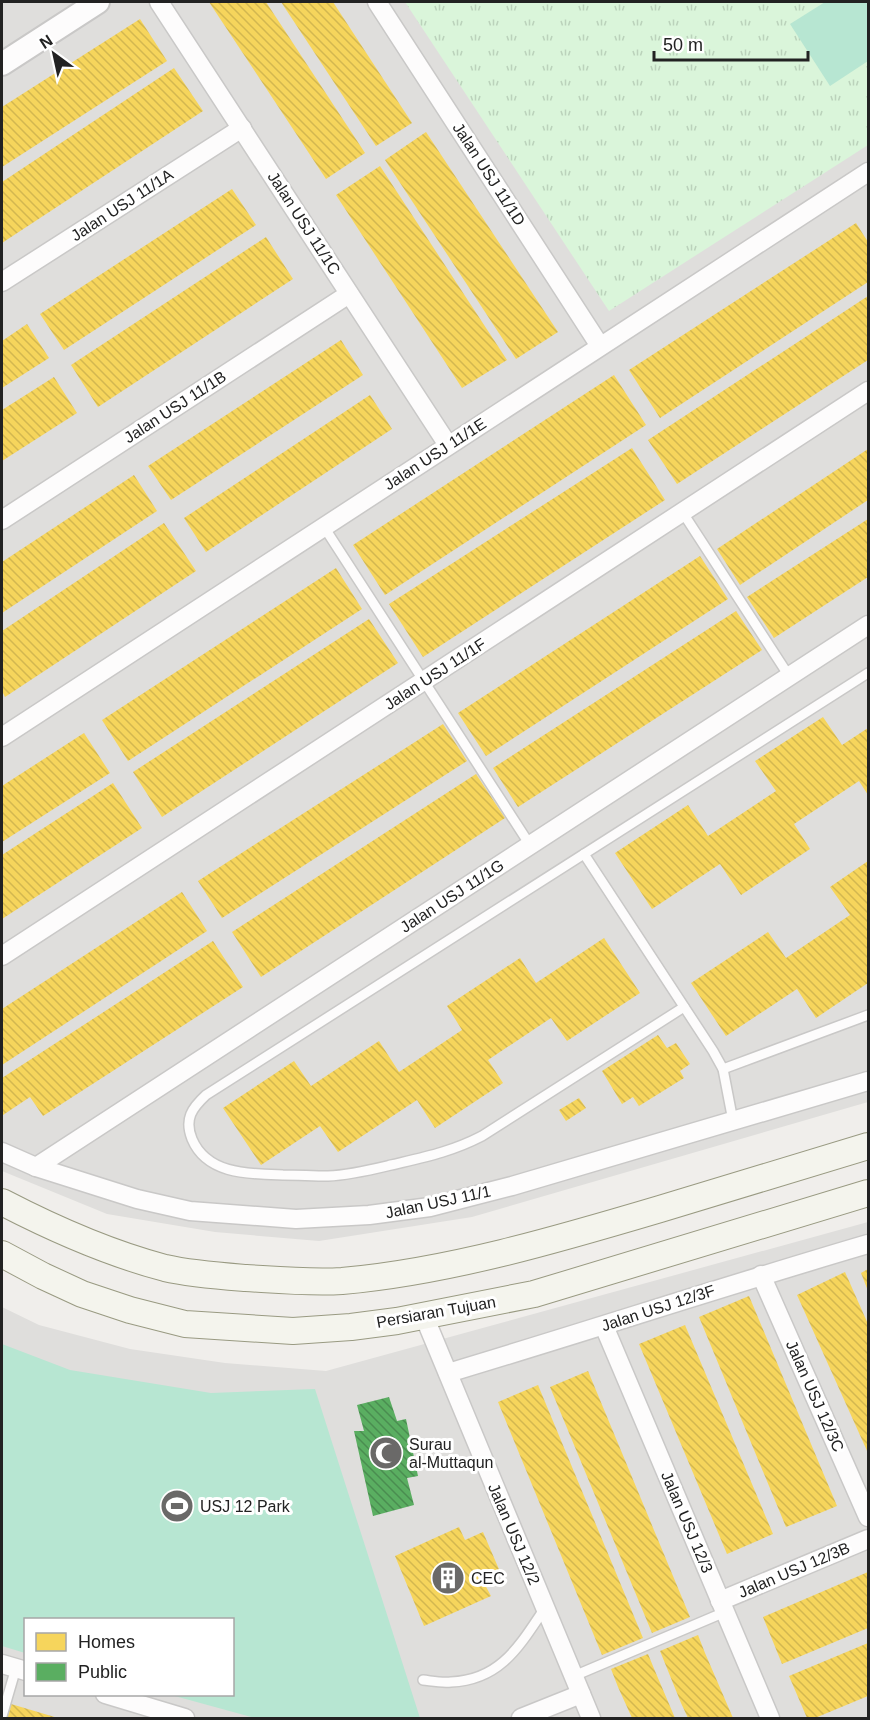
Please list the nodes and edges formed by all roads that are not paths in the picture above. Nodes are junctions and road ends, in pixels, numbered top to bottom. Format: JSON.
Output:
{"nodes":[{"id":1,"x":96,"y":2,"type":"edge"},
{"id":2,"x":159,"y":2,"type":"edge"},
{"id":3,"x":377,"y":2,"type":"edge"},
{"id":4,"x":2,"y":64,"type":"edge"},
{"id":5,"x":242,"y":128,"type":"junction"},
{"id":6,"x":865,"y":181,"type":"edge"},
{"id":7,"x":2,"y":282,"type":"edge"},
{"id":8,"x":349,"y":294,"type":"junction"},
{"id":9,"x":600,"y":346,"type":"junction"},
{"id":10,"x":868,"y":392,"type":"edge"},
{"id":11,"x":448,"y":445,"type":"junction"},
{"id":12,"x":683,"y":513,"type":"junction"},
{"id":13,"x":2,"y":520,"type":"edge"},
{"id":14,"x":324,"y":527,"type":"junction"},
{"id":15,"x":868,"y":625,"type":"edge"},
{"id":16,"x":868,"y":673,"type":"edge"},
{"id":17,"x":789,"y":676,"type":"junction"},
{"id":18,"x":424,"y":681,"type":"junction"},
{"id":19,"x":2,"y":737,"type":"edge"},
{"id":20,"x":530,"y":845,"type":"junction"},
{"id":21,"x":584,"y":854,"type":"junction"},
{"id":22,"x":2,"y":956,"type":"edge"},
{"id":23,"x":684,"y":1007,"type":"junction"},
{"id":24,"x":868,"y":1015,"type":"edge"},
{"id":25,"x":723,"y":1069,"type":"junction"},
{"id":26,"x":868,"y":1081,"type":"edge"},
{"id":27,"x":734,"y":1121,"type":"junction"},
{"id":28,"x":868,"y":1146,"type":"edge"},
{"id":29,"x":2,"y":1152,"type":"edge"},
{"id":30,"x":36,"y":1167,"type":"junction"},
{"id":31,"x":868,"y":1193,"type":"edge"},
{"id":32,"x":2,"y":1202,"type":"edge"},
{"id":33,"x":868,"y":1244,"type":"edge"},
{"id":34,"x":2,"y":1254,"type":"edge"},
{"id":35,"x":761,"y":1275,"type":"junction"},
{"id":36,"x":424,"y":1316,"type":"junction"},
{"id":37,"x":604,"y":1326,"type":"junction"},
{"id":38,"x":448,"y":1373,"type":"junction"},
{"id":39,"x":868,"y":1517,"type":"edge"},
{"id":40,"x":868,"y":1539,"type":"edge"},
{"id":41,"x":723,"y":1607,"type":"junction"},
{"id":42,"x":545,"y":1608,"type":"junction"},
{"id":43,"x":14,"y":1668,"type":"edge"},
{"id":44,"x":574,"y":1676,"type":"junction"},
{"id":45,"x":423,"y":1680,"type":"dead end"},
{"id":46,"x":581,"y":1694,"type":"junction"},
{"id":47,"x":108,"y":1696,"type":"edge"},
{"id":48,"x":2,"y":1716,"type":"edge"},
{"id":49,"x":186,"y":1719,"type":"edge"},
{"id":50,"x":521,"y":1719,"type":"edge"},
{"id":51,"x":591,"y":1719,"type":"edge"},
{"id":52,"x":770,"y":1719,"type":"edge"}],
"edges":[{"from":1,"to":4,"type":"street"},
{"from":2,"to":5,"type":"street","name":"Jalan USJ 11/1C"},
{"from":3,"to":9,"type":"street","name":"Jalan USJ 11/1D"},
{"from":5,"to":7,"type":"street","name":"Jalan USJ 11/1A"},
{"from":5,"to":8,"type":"street","name":"Jalan USJ 11/1C"},
{"from":6,"to":9,"type":"street","name":"Jalan USJ 11/1E"},
{"from":8,"to":11,"type":"street","name":"Jalan USJ 11/1C"},
{"from":8,"to":13,"type":"street","name":"Jalan USJ 11/1B"},
{"from":9,"to":11,"type":"street","name":"Jalan USJ 11/1E"},
{"from":10,"to":12,"type":"street","name":"Jalan USJ 11/1F"},
{"from":11,"to":14,"type":"street","name":"Jalan USJ 11/1E"},
{"from":12,"to":17,"type":"lane"},
{"from":12,"to":18,"type":"street","name":"Jalan USJ 11/1F"},
{"from":14,"to":18,"type":"lane"},
{"from":14,"to":19,"type":"street","name":"Jalan USJ 11/1E"},
{"from":15,"to":17,"type":"street","name":"Jalan USJ 11/1G"},
{"from":16,"to":21,"type":"lane"},
{"from":17,"to":20,"type":"street","name":"Jalan USJ 11/1G"},
{"from":18,"to":20,"type":"lane"},
{"from":18,"to":22,"type":"street","name":"Jalan USJ 11/1F"},
{"from":20,"to":30,"type":"street","name":"Jalan USJ 11/1G"},
{"from":21,"to":23,"type":"lane"},
{"from":21,"to":23,"type":"lane"},
{"from":23,"to":25,"type":"lane"},
{"from":24,"to":25,"type":"lane"},
{"from":25,"to":27,"type":"lane"},
{"from":26,"to":27,"type":"street","name":"Jalan USJ 11/1"},
{"from":27,"to":30,"type":"street","name":"Jalan USJ 11/1"},
{"from":28,"to":32,"type":"main road"},
{"from":29,"to":30,"type":"street","name":"Jalan USJ 11/1"},
{"from":31,"to":36,"type":"main road","name":"Persiaran Tujuan"},
{"from":33,"to":35,"type":"street","name":"Jalan USJ 12/3F"},
{"from":34,"to":36,"type":"main road","name":"Persiaran Tujuan"},
{"from":35,"to":37,"type":"street","name":"Jalan USJ 12/3F"},
{"from":35,"to":39,"type":"street","name":"Jalan USJ 12/3C"},
{"from":36,"to":38,"type":"street","name":"Jalan USJ 12/2"},
{"from":37,"to":38,"type":"street","name":"Jalan USJ 12/3F"},
{"from":37,"to":41,"type":"street","name":"Jalan USJ 12/3"},
{"from":38,"to":42,"type":"street","name":"Jalan USJ 12/2"},
{"from":40,"to":41,"type":"street","name":"Jalan USJ 12/3B"},
{"from":41,"to":44,"type":"lane"},
{"from":41,"to":52,"type":"street","name":"Jalan USJ 12/3"},
{"from":42,"to":44,"type":"street","name":"Jalan USJ 12/2"},
{"from":42,"to":45,"type":"lane"},
{"from":43,"to":48,"type":"lane"},
{"from":44,"to":46,"type":"street","name":"Jalan USJ 12/2"},
{"from":46,"to":50,"type":"street"},
{"from":46,"to":51,"type":"street","name":"Jalan USJ 12/2"},
{"from":47,"to":49,"type":"street"}]}
